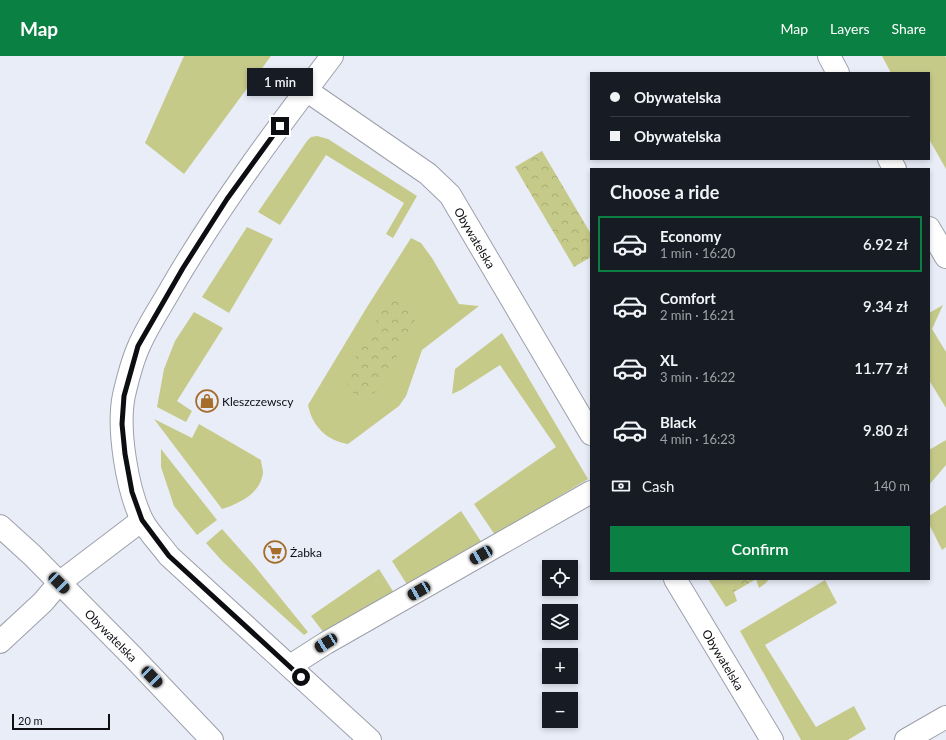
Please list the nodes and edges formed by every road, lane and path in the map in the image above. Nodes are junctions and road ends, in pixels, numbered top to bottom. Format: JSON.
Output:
{"nodes":[{"id":1,"x":332,"y":56,"type":"edge"},
{"id":2,"x":829,"y":56,"type":"edge"},
{"id":3,"x":837,"y":72,"type":"edge"},
{"id":4,"x":306,"y":90,"type":"junction"},
{"id":5,"x":930,"y":230,"type":"edge"},
{"id":6,"x":946,"y":257,"type":"edge"},
{"id":7,"x":590,"y":432,"type":"edge"},
{"id":8,"x":590,"y":493,"type":"edge"},
{"id":9,"x":142,"y":520,"type":"junction"},
{"id":10,"x":0,"y":526,"type":"edge"},
{"id":11,"x":677,"y":580,"type":"edge"},
{"id":12,"x":59,"y":583,"type":"junction"},
{"id":13,"x":0,"y":642,"type":"edge"},
{"id":14,"x":290,"y":666,"type":"junction"},
{"id":15,"x":946,"y":717,"type":"edge"},
{"id":16,"x":212,"y":740,"type":"edge"},
{"id":17,"x":370,"y":740,"type":"edge"},
{"id":18,"x":772,"y":740,"type":"edge"},
{"id":19,"x":906,"y":740,"type":"edge"}],
"edges":[{"from":1,"to":4,"type":"street"},
{"from":2,"to":3,"type":"street"},
{"from":4,"to":7,"type":"street","name":"Obywatelska"},
{"from":4,"to":9,"type":"street"},
{"from":5,"to":6,"type":"street"},
{"from":8,"to":14,"type":"street"},
{"from":9,"to":12,"type":"street"},
{"from":9,"to":14,"type":"street"},
{"from":10,"to":12,"type":"street","name":"Obywatelska"},
{"from":11,"to":18,"type":"street","name":"Obywatelska"},
{"from":12,"to":13,"type":"street"},
{"from":12,"to":16,"type":"street","name":"Obywatelska"},
{"from":14,"to":17,"type":"street"},
{"from":15,"to":19,"type":"street"}]}
